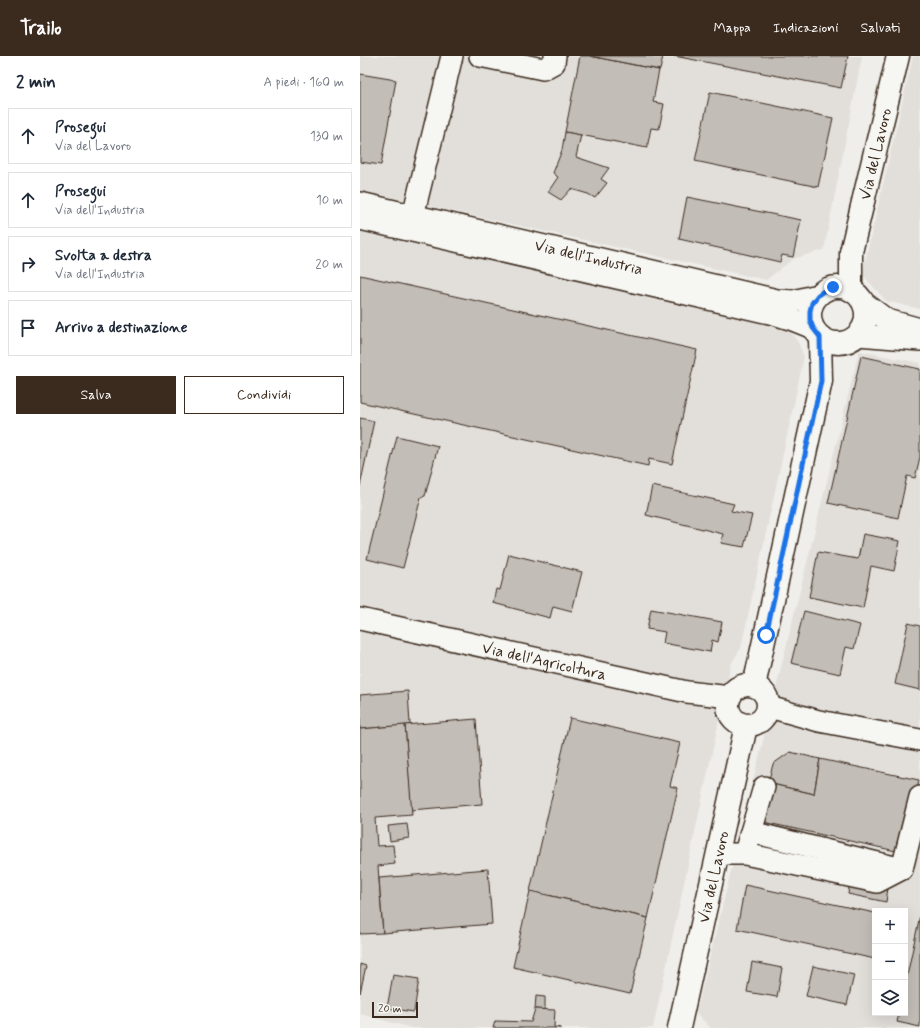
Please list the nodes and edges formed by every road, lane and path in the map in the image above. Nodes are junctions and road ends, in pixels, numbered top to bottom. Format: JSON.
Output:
{"nodes":[{"id":1,"x":452,"y":56,"type":"edge"},
{"id":2,"x":480,"y":56,"type":"edge"},
{"id":3,"x":555,"y":56,"type":"edge"},
{"id":4,"x":898,"y":56,"type":"edge"},
{"id":5,"x":360,"y":203,"type":"edge"},
{"id":6,"x":360,"y":220,"type":"edge"},
{"id":7,"x":411,"y":223,"type":"junction"},
{"id":8,"x":841,"y":293,"type":"junction"},
{"id":9,"x":920,"y":329,"type":"edge"},
{"id":10,"x":817,"y":333,"type":"junction"},
{"id":11,"x":850,"y":339,"type":"junction"},
{"id":12,"x":920,"y":340,"type":"edge"},
{"id":13,"x":821,"y":381,"type":"junction"},
{"id":14,"x":360,"y":619,"type":"edge"},
{"id":15,"x":754,"y":686,"type":"junction"},
{"id":16,"x":730,"y":697,"type":"junction"},
{"id":17,"x":769,"y":708,"type":"junction"},
{"id":18,"x":746,"y":726,"type":"junction"},
{"id":19,"x":919,"y":746,"type":"edge"},
{"id":20,"x":764,"y":787,"type":"dead end"},
{"id":21,"x":920,"y":797,"type":"edge"},
{"id":22,"x":752,"y":832,"type":"junction"},
{"id":23,"x":718,"y":854,"type":"junction"},
{"id":24,"x":745,"y":854,"type":"junction"},
{"id":25,"x":902,"y":869,"type":"junction"},
{"id":26,"x":679,"y":1028,"type":"edge"}],
"edges":[{"from":1,"to":7,"type":"street"},
{"from":2,"to":3,"type":"street"},
{"from":4,"to":8,"type":"main road","name":"Via del Lavoro"},
{"from":5,"to":7,"type":"street","name":"Via dell'Industria"},
{"from":6,"to":7,"type":"street","name":"Via dell'Industria"},
{"from":7,"to":8,"type":"street","name":"Via dell'Industria"},
{"from":7,"to":10,"type":"street","name":"Via dell'Industria"},
{"from":8,"to":9,"type":"street"},
{"from":8,"to":10,"type":"main road"},
{"from":8,"to":11,"type":"main road"},
{"from":10,"to":11,"type":"main road","name":"Via dell'Industria"},
{"from":10,"to":13,"type":"main road"},
{"from":11,"to":12,"type":"street","name":"Via dell'Industria"},
{"from":11,"to":13,"type":"main road"},
{"from":13,"to":15,"type":"main road"},
{"from":14,"to":16,"type":"street","name":"Via dell'Agricoltura"},
{"from":15,"to":16,"type":"main road"},
{"from":15,"to":17,"type":"main road"},
{"from":16,"to":18,"type":"main road"},
{"from":17,"to":18,"type":"main road"},
{"from":17,"to":19,"type":"street"},
{"from":18,"to":23,"type":"main road","name":"Via del Lavoro"},
{"from":20,"to":22,"type":"street"},
{"from":21,"to":25,"type":"street"},
{"from":22,"to":24,"type":"street"},
{"from":22,"to":25,"type":"street"},
{"from":23,"to":24,"type":"street"},
{"from":23,"to":26,"type":"main road","name":"Via del Lavoro"},
{"from":24,"to":25,"type":"street"}]}
